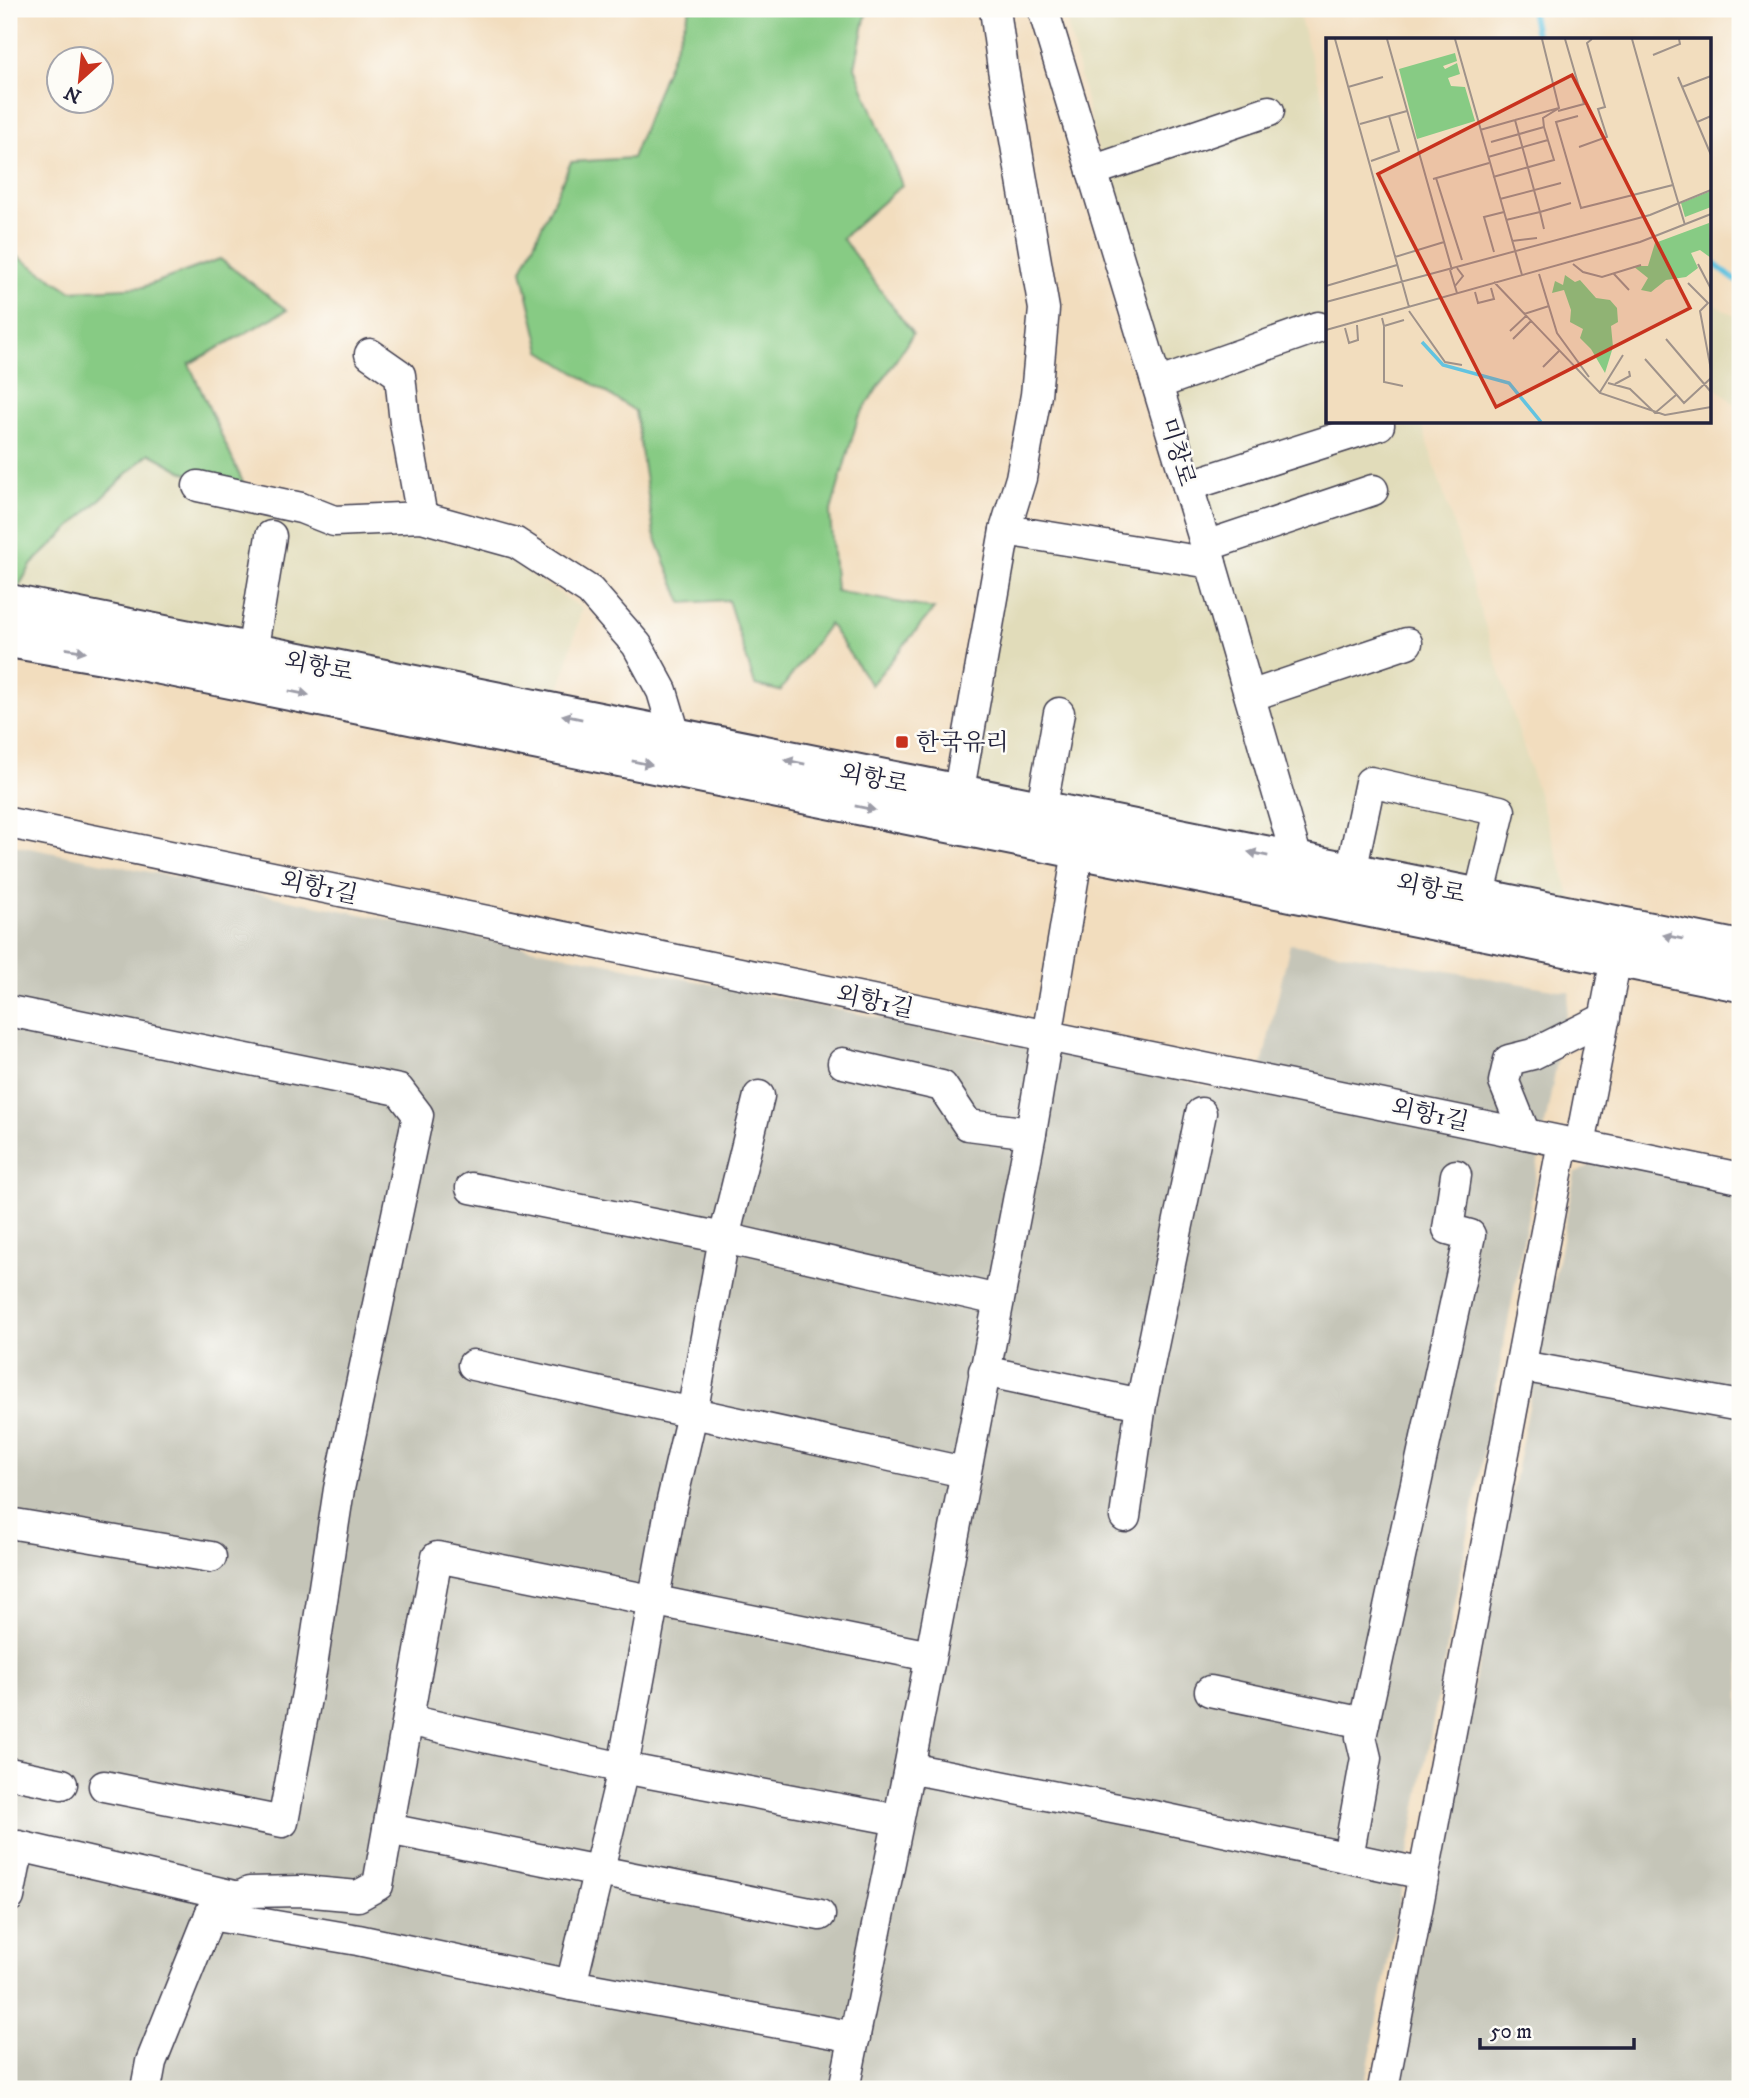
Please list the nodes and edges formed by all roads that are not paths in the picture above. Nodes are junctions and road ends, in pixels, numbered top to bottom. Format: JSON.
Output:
{"nodes":[{"id":1,"x":995,"y":9,"type":"edge"},
{"id":2,"x":1052,"y":11,"type":"edge"},
{"id":3,"x":1269,"y":111,"type":"dead end"},
{"id":4,"x":1092,"y":172,"type":"junction"},
{"id":5,"x":1318,"y":327,"type":"dead end"},
{"id":6,"x":370,"y":354,"type":"dead end"},
{"id":7,"x":1157,"y":384,"type":"junction"},
{"id":8,"x":1379,"y":425,"type":"dead end"},
{"id":9,"x":198,"y":486,"type":"dead end"},
{"id":10,"x":1188,"y":486,"type":"junction"},
{"id":11,"x":1373,"y":490,"type":"dead end"},
{"id":12,"x":422,"y":517,"type":"junction"},
{"id":13,"x":1004,"y":530,"type":"junction"},
{"id":14,"x":271,"y":536,"type":"dead end"},
{"id":15,"x":1208,"y":554,"type":"junction"},
{"id":16,"x":9,"y":604,"type":"edge"},
{"id":17,"x":9,"y":638,"type":"edge"},
{"id":18,"x":1407,"y":643,"type":"dead end"},
{"id":19,"x":252,"y":653,"type":"junction"},
{"id":20,"x":1250,"y":696,"type":"junction"},
{"id":21,"x":1059,"y":713,"type":"dead end"},
{"id":22,"x":676,"y":738,"type":"junction"},
{"id":23,"x":958,"y":795,"type":"junction"},
{"id":24,"x":1041,"y":811,"type":"junction"},
{"id":25,"x":9,"y":823,"type":"edge"},
{"id":26,"x":1079,"y":851,"type":"junction"},
{"id":27,"x":1351,"y":872,"type":"junction"},
{"id":28,"x":1303,"y":879,"type":"junction"},
{"id":29,"x":1479,"y":898,"type":"junction"},
{"id":30,"x":1740,"y":950,"type":"edge"},
{"id":31,"x":1616,"y":958,"type":"junction"},
{"id":32,"x":1740,"y":982,"type":"edge"},
{"id":33,"x":9,"y":1011,"type":"edge"},
{"id":34,"x":1605,"y":1018,"type":"junction"},
{"id":35,"x":1047,"y":1036,"type":"junction"},
{"id":36,"x":843,"y":1063,"type":"dead end"},
{"id":37,"x":759,"y":1096,"type":"dead end"},
{"id":38,"x":1201,"y":1113,"type":"dead end"},
{"id":39,"x":1031,"y":1133,"type":"junction"},
{"id":40,"x":1525,"y":1133,"type":"junction"},
{"id":41,"x":1572,"y":1143,"type":"junction"},
{"id":42,"x":1456,"y":1175,"type":"dead end"},
{"id":43,"x":1740,"y":1178,"type":"edge"},
{"id":44,"x":471,"y":1188,"type":"dead end"},
{"id":45,"x":724,"y":1238,"type":"junction"},
{"id":46,"x":998,"y":1300,"type":"junction"},
{"id":47,"x":473,"y":1365,"type":"dead end"},
{"id":48,"x":1521,"y":1366,"type":"junction"},
{"id":49,"x":984,"y":1371,"type":"junction"},
{"id":50,"x":1141,"y":1405,"type":"junction"},
{"id":51,"x":1740,"y":1406,"type":"edge"},
{"id":52,"x":692,"y":1414,"type":"junction"},
{"id":53,"x":964,"y":1472,"type":"junction"},
{"id":54,"x":1125,"y":1517,"type":"dead end"},
{"id":55,"x":9,"y":1523,"type":"edge"},
{"id":56,"x":211,"y":1557,"type":"dead end"},
{"id":57,"x":654,"y":1602,"type":"junction"},
{"id":58,"x":930,"y":1656,"type":"junction"},
{"id":59,"x":1210,"y":1691,"type":"dead end"},
{"id":60,"x":408,"y":1720,"type":"junction"},
{"id":61,"x":1364,"y":1723,"type":"junction"},
{"id":62,"x":623,"y":1768,"type":"junction"},
{"id":63,"x":909,"y":1768,"type":"junction"},
{"id":64,"x":9,"y":1773,"type":"edge"},
{"id":65,"x":62,"y":1784,"type":"dead end"},
{"id":66,"x":104,"y":1786,"type":"dead end"},
{"id":67,"x":898,"y":1821,"type":"junction"},
{"id":68,"x":388,"y":1829,"type":"junction"},
{"id":69,"x":1348,"y":1857,"type":"junction"},
{"id":70,"x":599,"y":1872,"type":"junction"},
{"id":71,"x":1424,"y":1874,"type":"junction"},
{"id":72,"x":9,"y":1897,"type":"edge"},
{"id":73,"x":239,"y":1897,"type":"junction"},
{"id":74,"x":211,"y":1915,"type":"junction"},
{"id":75,"x":820,"y":1915,"type":"dead end"},
{"id":76,"x":571,"y":1985,"type":"junction"},
{"id":77,"x":855,"y":2037,"type":"junction"},
{"id":78,"x":146,"y":2089,"type":"edge"},
{"id":79,"x":844,"y":2089,"type":"edge"},
{"id":80,"x":1383,"y":2089,"type":"edge"}],
"edges":[{"from":1,"to":13,"type":"street"},
{"from":2,"to":4,"type":"street","name":"미창로"},
{"from":3,"to":4,"type":"street"},
{"from":4,"to":7,"type":"street","name":"미창로"},
{"from":5,"to":7,"type":"street"},
{"from":6,"to":12,"type":"street"},
{"from":7,"to":10,"type":"street","name":"미창로"},
{"from":8,"to":10,"type":"street"},
{"from":9,"to":12,"type":"street"},
{"from":10,"to":15,"type":"street","name":"미창로"},
{"from":11,"to":15,"type":"street"},
{"from":12,"to":22,"type":"street"},
{"from":13,"to":15,"type":"street"},
{"from":13,"to":23,"type":"street"},
{"from":14,"to":19,"type":"street"},
{"from":15,"to":20,"type":"street","name":"미창로"},
{"from":16,"to":19,"type":"main road","name":"외항로"},
{"from":17,"to":26,"type":"main road","name":"외항로","one_way":true},
{"from":18,"to":20,"type":"street"},
{"from":22,"to":19,"type":"main road","name":"외항로","one_way":true},
{"from":20,"to":28,"type":"street","name":"미창로"},
{"from":21,"to":24,"type":"street"},
{"from":23,"to":22,"type":"main road","name":"외항로","one_way":true},
{"from":23,"to":24,"type":"main road","name":"외항로"},
{"from":28,"to":24,"type":"main road","name":"외항로","one_way":true},
{"from":25,"to":35,"type":"street","name":"외항1길"},
{"from":26,"to":28,"type":"main road","name":"외항로"},
{"from":26,"to":35,"type":"street"},
{"from":27,"to":28,"type":"main road","name":"외항로"},
{"from":27,"to":29,"type":"main road","name":"외항로"},
{"from":27,"to":29,"type":"street"},
{"from":28,"to":31,"type":"main road","name":"외항로"},
{"from":30,"to":29,"type":"main road","name":"외항로","one_way":true},
{"from":31,"to":32,"type":"main road","name":"외항로"},
{"from":31,"to":34,"type":"street"},
{"from":33,"to":66,"type":"street"},
{"from":34,"to":40,"type":"street"},
{"from":34,"to":41,"type":"street"},
{"from":35,"to":39,"type":"street"},
{"from":35,"to":40,"type":"street","name":"외항1길"},
{"from":36,"to":39,"type":"street"},
{"from":37,"to":45,"type":"street"},
{"from":38,"to":50,"type":"street"},
{"from":39,"to":46,"type":"street"},
{"from":40,"to":41,"type":"street","name":"외항1길"},
{"from":41,"to":43,"type":"street","name":"외항1길"},
{"from":41,"to":48,"type":"street"},
{"from":42,"to":61,"type":"street"},
{"from":44,"to":45,"type":"street"},
{"from":45,"to":46,"type":"street"},
{"from":45,"to":52,"type":"street"},
{"from":46,"to":49,"type":"street"},
{"from":47,"to":52,"type":"street"},
{"from":48,"to":51,"type":"street"},
{"from":48,"to":71,"type":"street"},
{"from":49,"to":50,"type":"street"},
{"from":49,"to":53,"type":"street"},
{"from":50,"to":54,"type":"street"},
{"from":52,"to":53,"type":"street"},
{"from":52,"to":57,"type":"street"},
{"from":53,"to":58,"type":"street"},
{"from":55,"to":56,"type":"street"},
{"from":57,"to":58,"type":"street"},
{"from":57,"to":60,"type":"street"},
{"from":57,"to":62,"type":"street"},
{"from":58,"to":63,"type":"street"},
{"from":59,"to":61,"type":"street"},
{"from":60,"to":62,"type":"street"},
{"from":60,"to":68,"type":"street"},
{"from":61,"to":69,"type":"street"},
{"from":62,"to":67,"type":"street"},
{"from":62,"to":70,"type":"street"},
{"from":63,"to":67,"type":"street"},
{"from":63,"to":69,"type":"street"},
{"from":64,"to":65,"type":"street"},
{"from":67,"to":77,"type":"street"},
{"from":68,"to":70,"type":"street"},
{"from":68,"to":73,"type":"street"},
{"from":69,"to":71,"type":"street"},
{"from":70,"to":75,"type":"street"},
{"from":70,"to":76,"type":"street"},
{"from":71,"to":80,"type":"street"},
{"from":72,"to":73,"type":"street"},
{"from":73,"to":74,"type":"street"},
{"from":74,"to":76,"type":"street"},
{"from":74,"to":78,"type":"street"},
{"from":76,"to":77,"type":"street"},
{"from":77,"to":79,"type":"street"}]}
